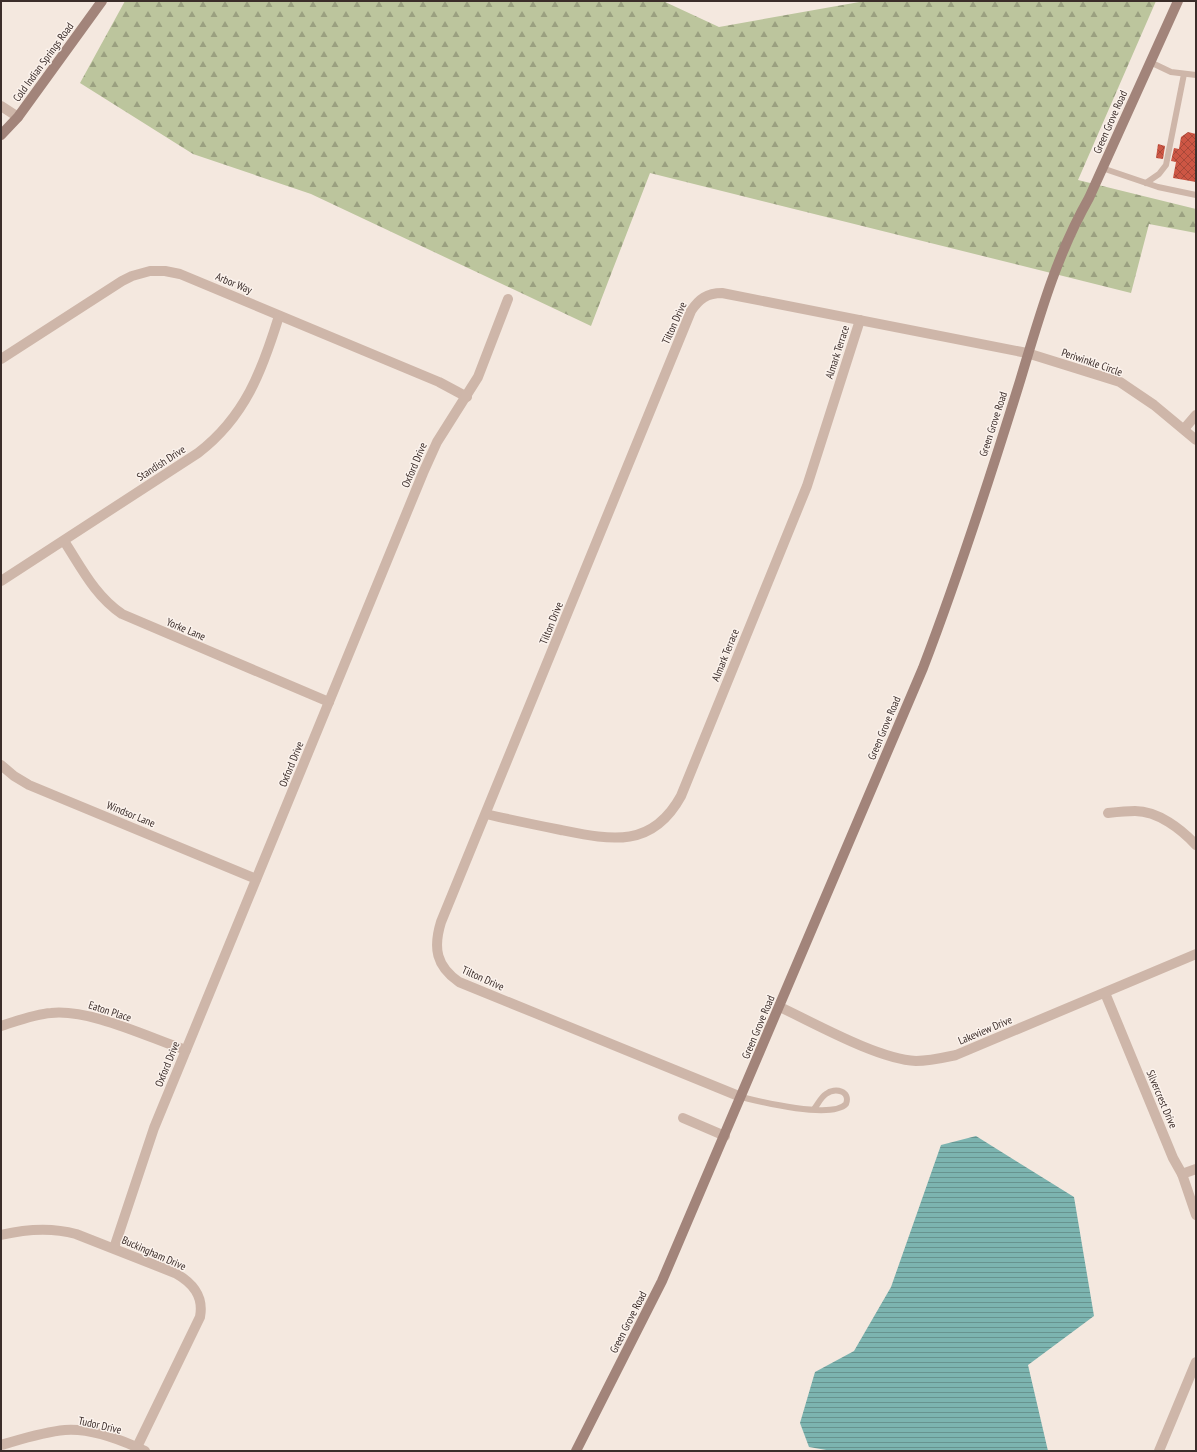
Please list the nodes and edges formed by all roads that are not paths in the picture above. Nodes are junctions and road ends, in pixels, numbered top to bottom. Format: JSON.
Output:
{"nodes":[{"id":1,"x":102,"y":1,"type":"edge"},
{"id":2,"x":1178,"y":1,"type":"edge"},
{"id":3,"x":1150,"y":62,"type":"junction"},
{"id":4,"x":1184,"y":74,"type":"junction"},
{"id":5,"x":1196,"y":75,"type":"edge"},
{"id":6,"x":1,"y":106,"type":"edge"},
{"id":7,"x":18,"y":117,"type":"junction"},
{"id":8,"x":1,"y":135,"type":"edge"},
{"id":9,"x":1102,"y":168,"type":"junction"},
{"id":10,"x":1146,"y":183,"type":"junction"},
{"id":11,"x":1196,"y":195,"type":"edge"},
{"id":12,"x":508,"y":299,"type":"dead end"},
{"id":13,"x":279,"y":316,"type":"junction"},
{"id":14,"x":860,"y":320,"type":"junction"},
{"id":15,"x":1027,"y":353,"type":"junction"},
{"id":16,"x":1,"y":359,"type":"edge"},
{"id":17,"x":466,"y":397,"type":"junction"},
{"id":18,"x":1196,"y":416,"type":"edge"},
{"id":19,"x":1184,"y":429,"type":"junction"},
{"id":20,"x":1196,"y":440,"type":"edge"},
{"id":21,"x":64,"y":541,"type":"junction"},
{"id":22,"x":1,"y":581,"type":"edge"},
{"id":23,"x":329,"y":702,"type":"junction"},
{"id":24,"x":1,"y":764,"type":"edge"},
{"id":25,"x":1108,"y":813,"type":"dead end"},
{"id":26,"x":486,"y":814,"type":"junction"},
{"id":27,"x":1196,"y":845,"type":"edge"},
{"id":28,"x":256,"y":879,"type":"junction"},
{"id":29,"x":1196,"y":954,"type":"edge"},
{"id":30,"x":1104,"y":993,"type":"junction"},
{"id":31,"x":780,"y":1007,"type":"junction"},
{"id":32,"x":1,"y":1026,"type":"edge"},
{"id":33,"x":186,"y":1050,"type":"junction"},
{"id":34,"x":740,"y":1097,"type":"junction"},
{"id":35,"x":814,"y":1109,"type":"junction"},
{"id":36,"x":682,"y":1118,"type":"dead end"},
{"id":37,"x":725,"y":1136,"type":"junction"},
{"id":38,"x":1196,"y":1169,"type":"edge"},
{"id":39,"x":1182,"y":1174,"type":"junction"},
{"id":40,"x":1196,"y":1215,"type":"edge"},
{"id":41,"x":1,"y":1235,"type":"edge"},
{"id":42,"x":114,"y":1248,"type":"junction"},
{"id":43,"x":1196,"y":1362,"type":"edge"},
{"id":44,"x":1,"y":1445,"type":"edge"},
{"id":45,"x":141,"y":1449,"type":"edge"},
{"id":46,"x":576,"y":1451,"type":"edge"},
{"id":47,"x":1159,"y":1451,"type":"edge"}],
"edges":[{"from":1,"to":7,"type":"street","name":"Cold Indian Springs Road"},
{"from":2,"to":3,"type":"street","name":"Green Grove Road"},
{"from":3,"to":4,"type":"lane"},
{"from":3,"to":9,"type":"street","name":"Green Grove Road"},
{"from":4,"to":5,"type":"lane"},
{"from":4,"to":10,"type":"lane"},
{"from":6,"to":7,"type":"street"},
{"from":7,"to":8,"type":"street","name":"Cold Indian Springs Road"},
{"from":9,"to":10,"type":"lane"},
{"from":9,"to":15,"type":"street","name":"Green Grove Road"},
{"from":10,"to":11,"type":"lane"},
{"from":12,"to":17,"type":"street","name":"Oxford Drive"},
{"from":13,"to":16,"type":"street","name":"Arbor Way"},
{"from":13,"to":17,"type":"street","name":"Arbor Way"},
{"from":13,"to":21,"type":"street","name":"Standish Drive"},
{"from":14,"to":15,"type":"street","name":"Tilton Drive"},
{"from":14,"to":26,"type":"street","name":"Tilton Drive"},
{"from":14,"to":26,"type":"street","name":"Almark Terrace"},
{"from":15,"to":19,"type":"street","name":"Periwinkle Circle"},
{"from":15,"to":31,"type":"street","name":"Green Grove Road"},
{"from":17,"to":23,"type":"street","name":"Oxford Drive"},
{"from":18,"to":19,"type":"street"},
{"from":19,"to":20,"type":"street","name":"Periwinkle Circle"},
{"from":21,"to":22,"type":"street","name":"Standish Drive"},
{"from":21,"to":23,"type":"street","name":"Yorke Lane"},
{"from":23,"to":28,"type":"street","name":"Oxford Drive"},
{"from":24,"to":28,"type":"street","name":"Windsor Lane"},
{"from":25,"to":27,"type":"street"},
{"from":26,"to":34,"type":"street","name":"Tilton Drive"},
{"from":28,"to":33,"type":"street","name":"Oxford Drive"},
{"from":29,"to":30,"type":"street","name":"Lakeview Drive"},
{"from":30,"to":31,"type":"street","name":"Lakeview Drive"},
{"from":30,"to":39,"type":"street","name":"Silvercrest Drive"},
{"from":31,"to":34,"type":"street","name":"Green Grove Road"},
{"from":32,"to":33,"type":"street","name":"Eaton Place"},
{"from":33,"to":42,"type":"street","name":"Oxford Drive"},
{"from":34,"to":35,"type":"lane"},
{"from":34,"to":37,"type":"street","name":"Green Grove Road"},
{"from":35,"to":35,"type":"lane"},
{"from":36,"to":37,"type":"street"},
{"from":37,"to":46,"type":"street","name":"Green Grove Road"},
{"from":38,"to":39,"type":"street"},
{"from":39,"to":40,"type":"street","name":"Silvercrest Drive"},
{"from":41,"to":42,"type":"street","name":"Buckingham Drive"},
{"from":42,"to":45,"type":"street","name":"Buckingham Drive"},
{"from":43,"to":47,"type":"street"},
{"from":44,"to":45,"type":"street","name":"Tudor Drive"}]}
